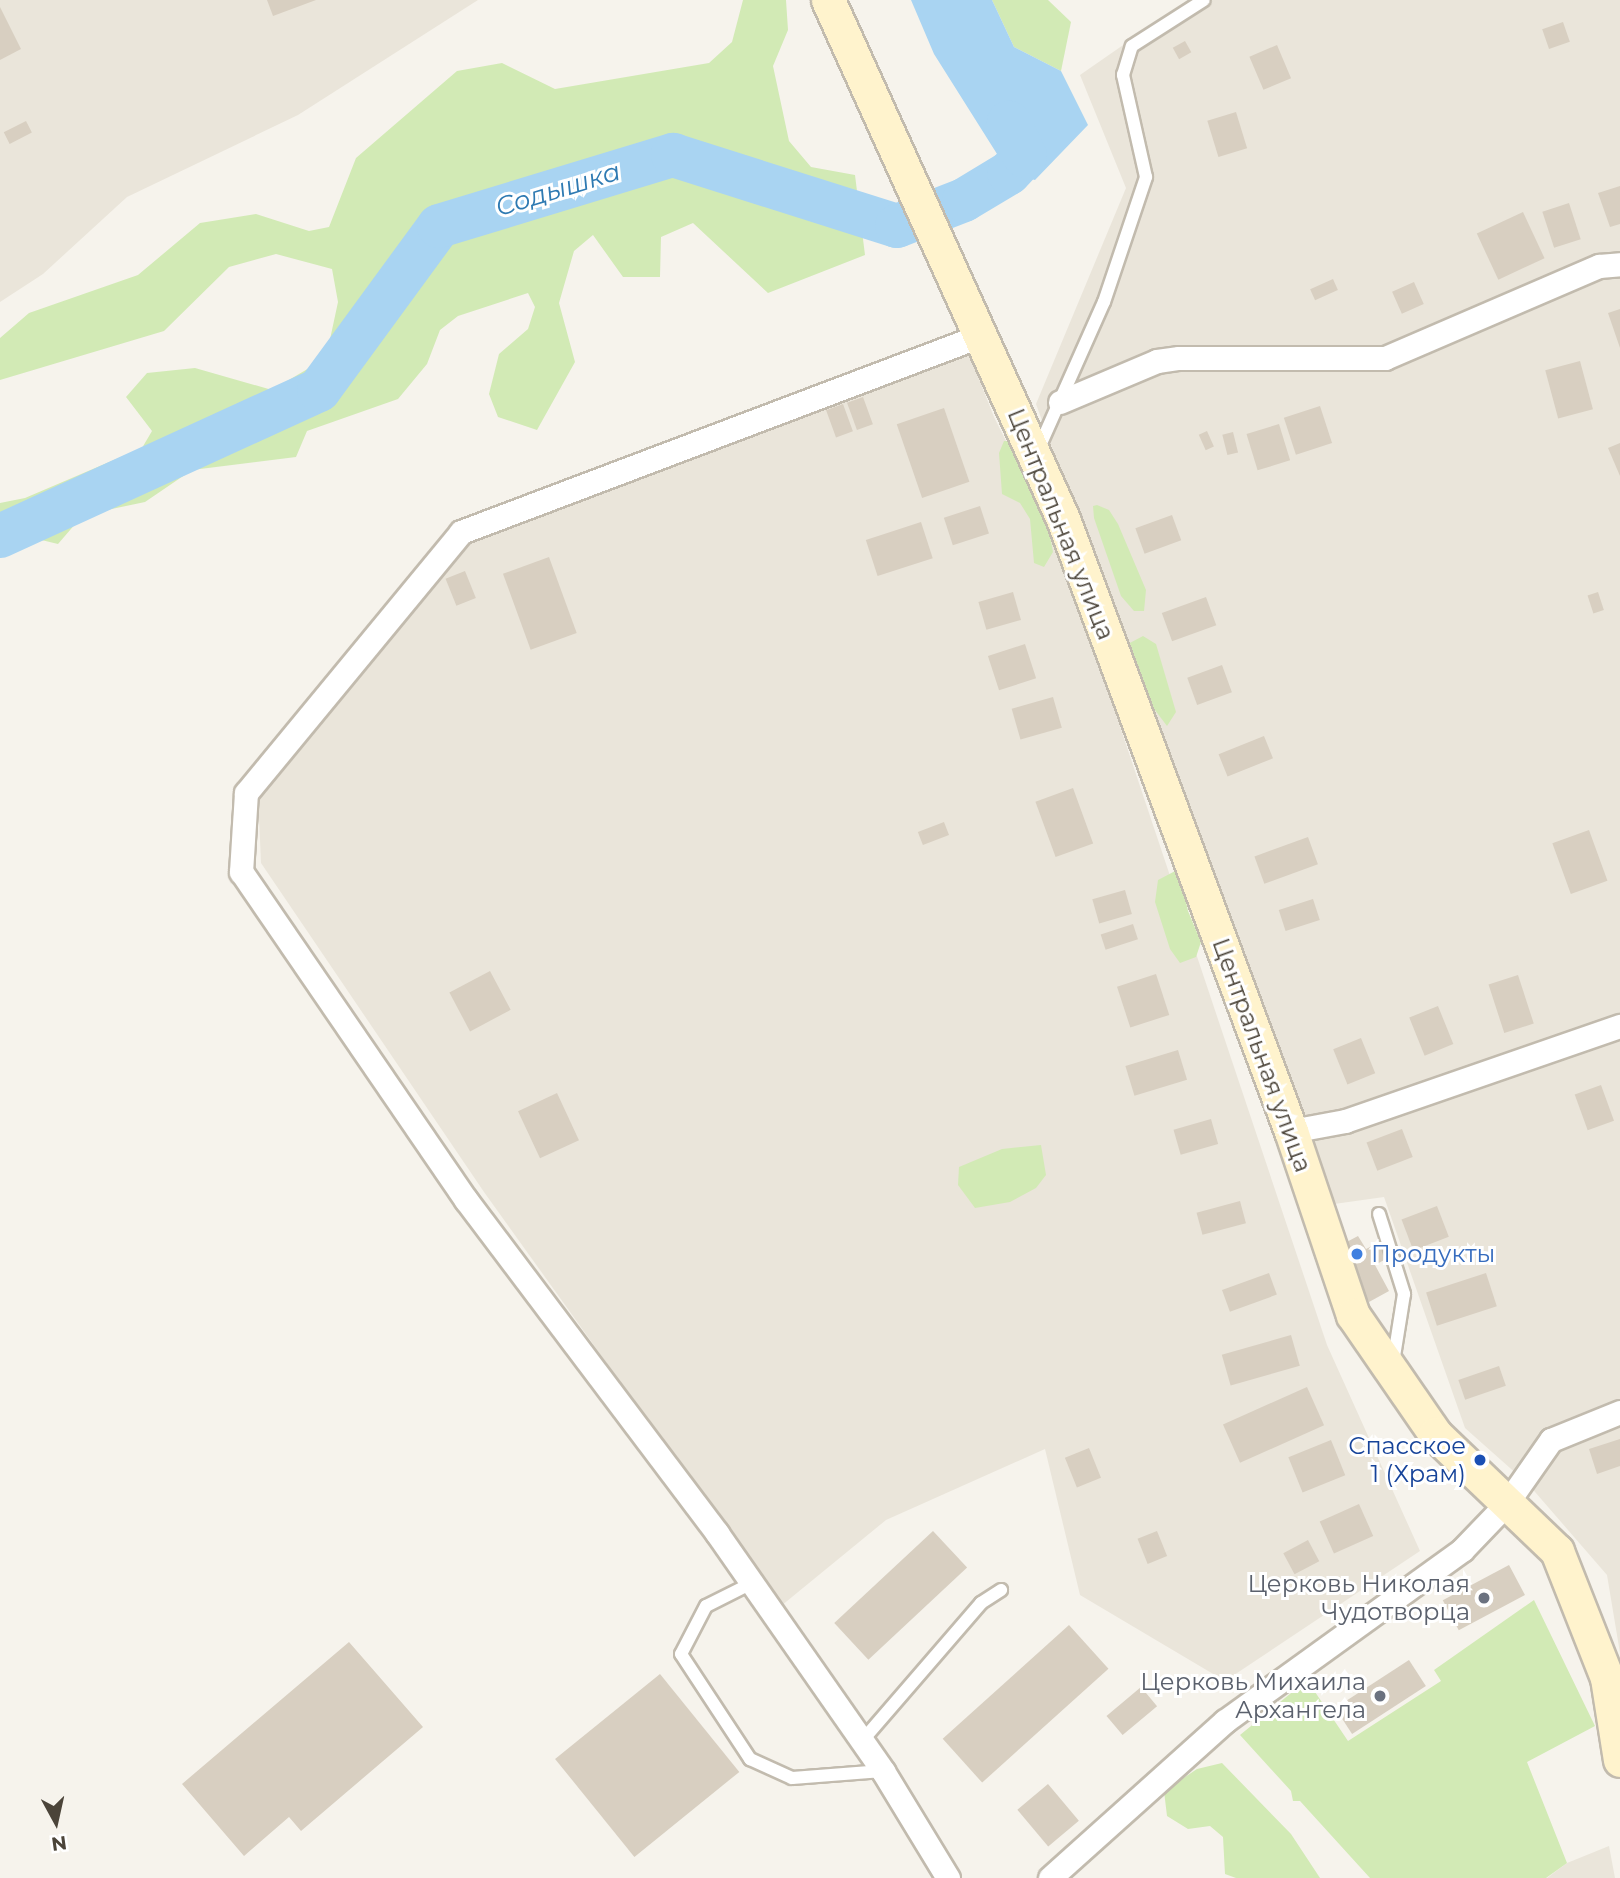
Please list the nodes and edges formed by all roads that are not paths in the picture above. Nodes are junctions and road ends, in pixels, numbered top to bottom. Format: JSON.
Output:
{"nodes":[{"id":1,"x":828,"y":0,"type":"edge"},
{"id":2,"x":1204,"y":0,"type":"edge"},
{"id":3,"x":1620,"y":264,"type":"edge"},
{"id":4,"x":982,"y":335,"type":"junction"},
{"id":5,"x":1060,"y":402,"type":"junction"},
{"id":6,"x":1036,"y":456,"type":"junction"},
{"id":7,"x":1620,"y":1026,"type":"edge"},
{"id":8,"x":1291,"y":1131,"type":"junction"},
{"id":9,"x":1379,"y":1214,"type":"dead end"},
{"id":10,"x":1391,"y":1371,"type":"junction"},
{"id":11,"x":1620,"y":1412,"type":"edge"},
{"id":12,"x":1507,"y":1503,"type":"junction"},
{"id":13,"x":752,"y":1583,"type":"junction"},
{"id":14,"x":1001,"y":1590,"type":"dead end"},
{"id":15,"x":862,"y":1741,"type":"junction"},
{"id":16,"x":1620,"y":1760,"type":"edge"},
{"id":17,"x":883,"y":1771,"type":"junction"},
{"id":18,"x":948,"y":1878,"type":"edge"},
{"id":19,"x":1050,"y":1878,"type":"edge"}],
"edges":[{"from":1,"to":4,"type":"street","name":"Центральная улица"},
{"from":2,"to":5,"type":"lane"},
{"from":3,"to":5,"type":"street"},
{"from":4,"to":6,"type":"street","name":"Центральная улица"},
{"from":4,"to":13,"type":"street"},
{"from":5,"to":6,"type":"lane"},
{"from":6,"to":8,"type":"street","name":"Центральная улица"},
{"from":7,"to":8,"type":"street"},
{"from":8,"to":10,"type":"street","name":"Центральная улица"},
{"from":9,"to":10,"type":"lane"},
{"from":10,"to":12,"type":"street","name":"Центральная улица"},
{"from":11,"to":12,"type":"street"},
{"from":12,"to":16,"type":"street","name":"Центральная улица"},
{"from":12,"to":19,"type":"street"},
{"from":13,"to":15,"type":"street"},
{"from":13,"to":17,"type":"lane"},
{"from":14,"to":15,"type":"lane"},
{"from":15,"to":17,"type":"street"},
{"from":17,"to":18,"type":"street"}]}
